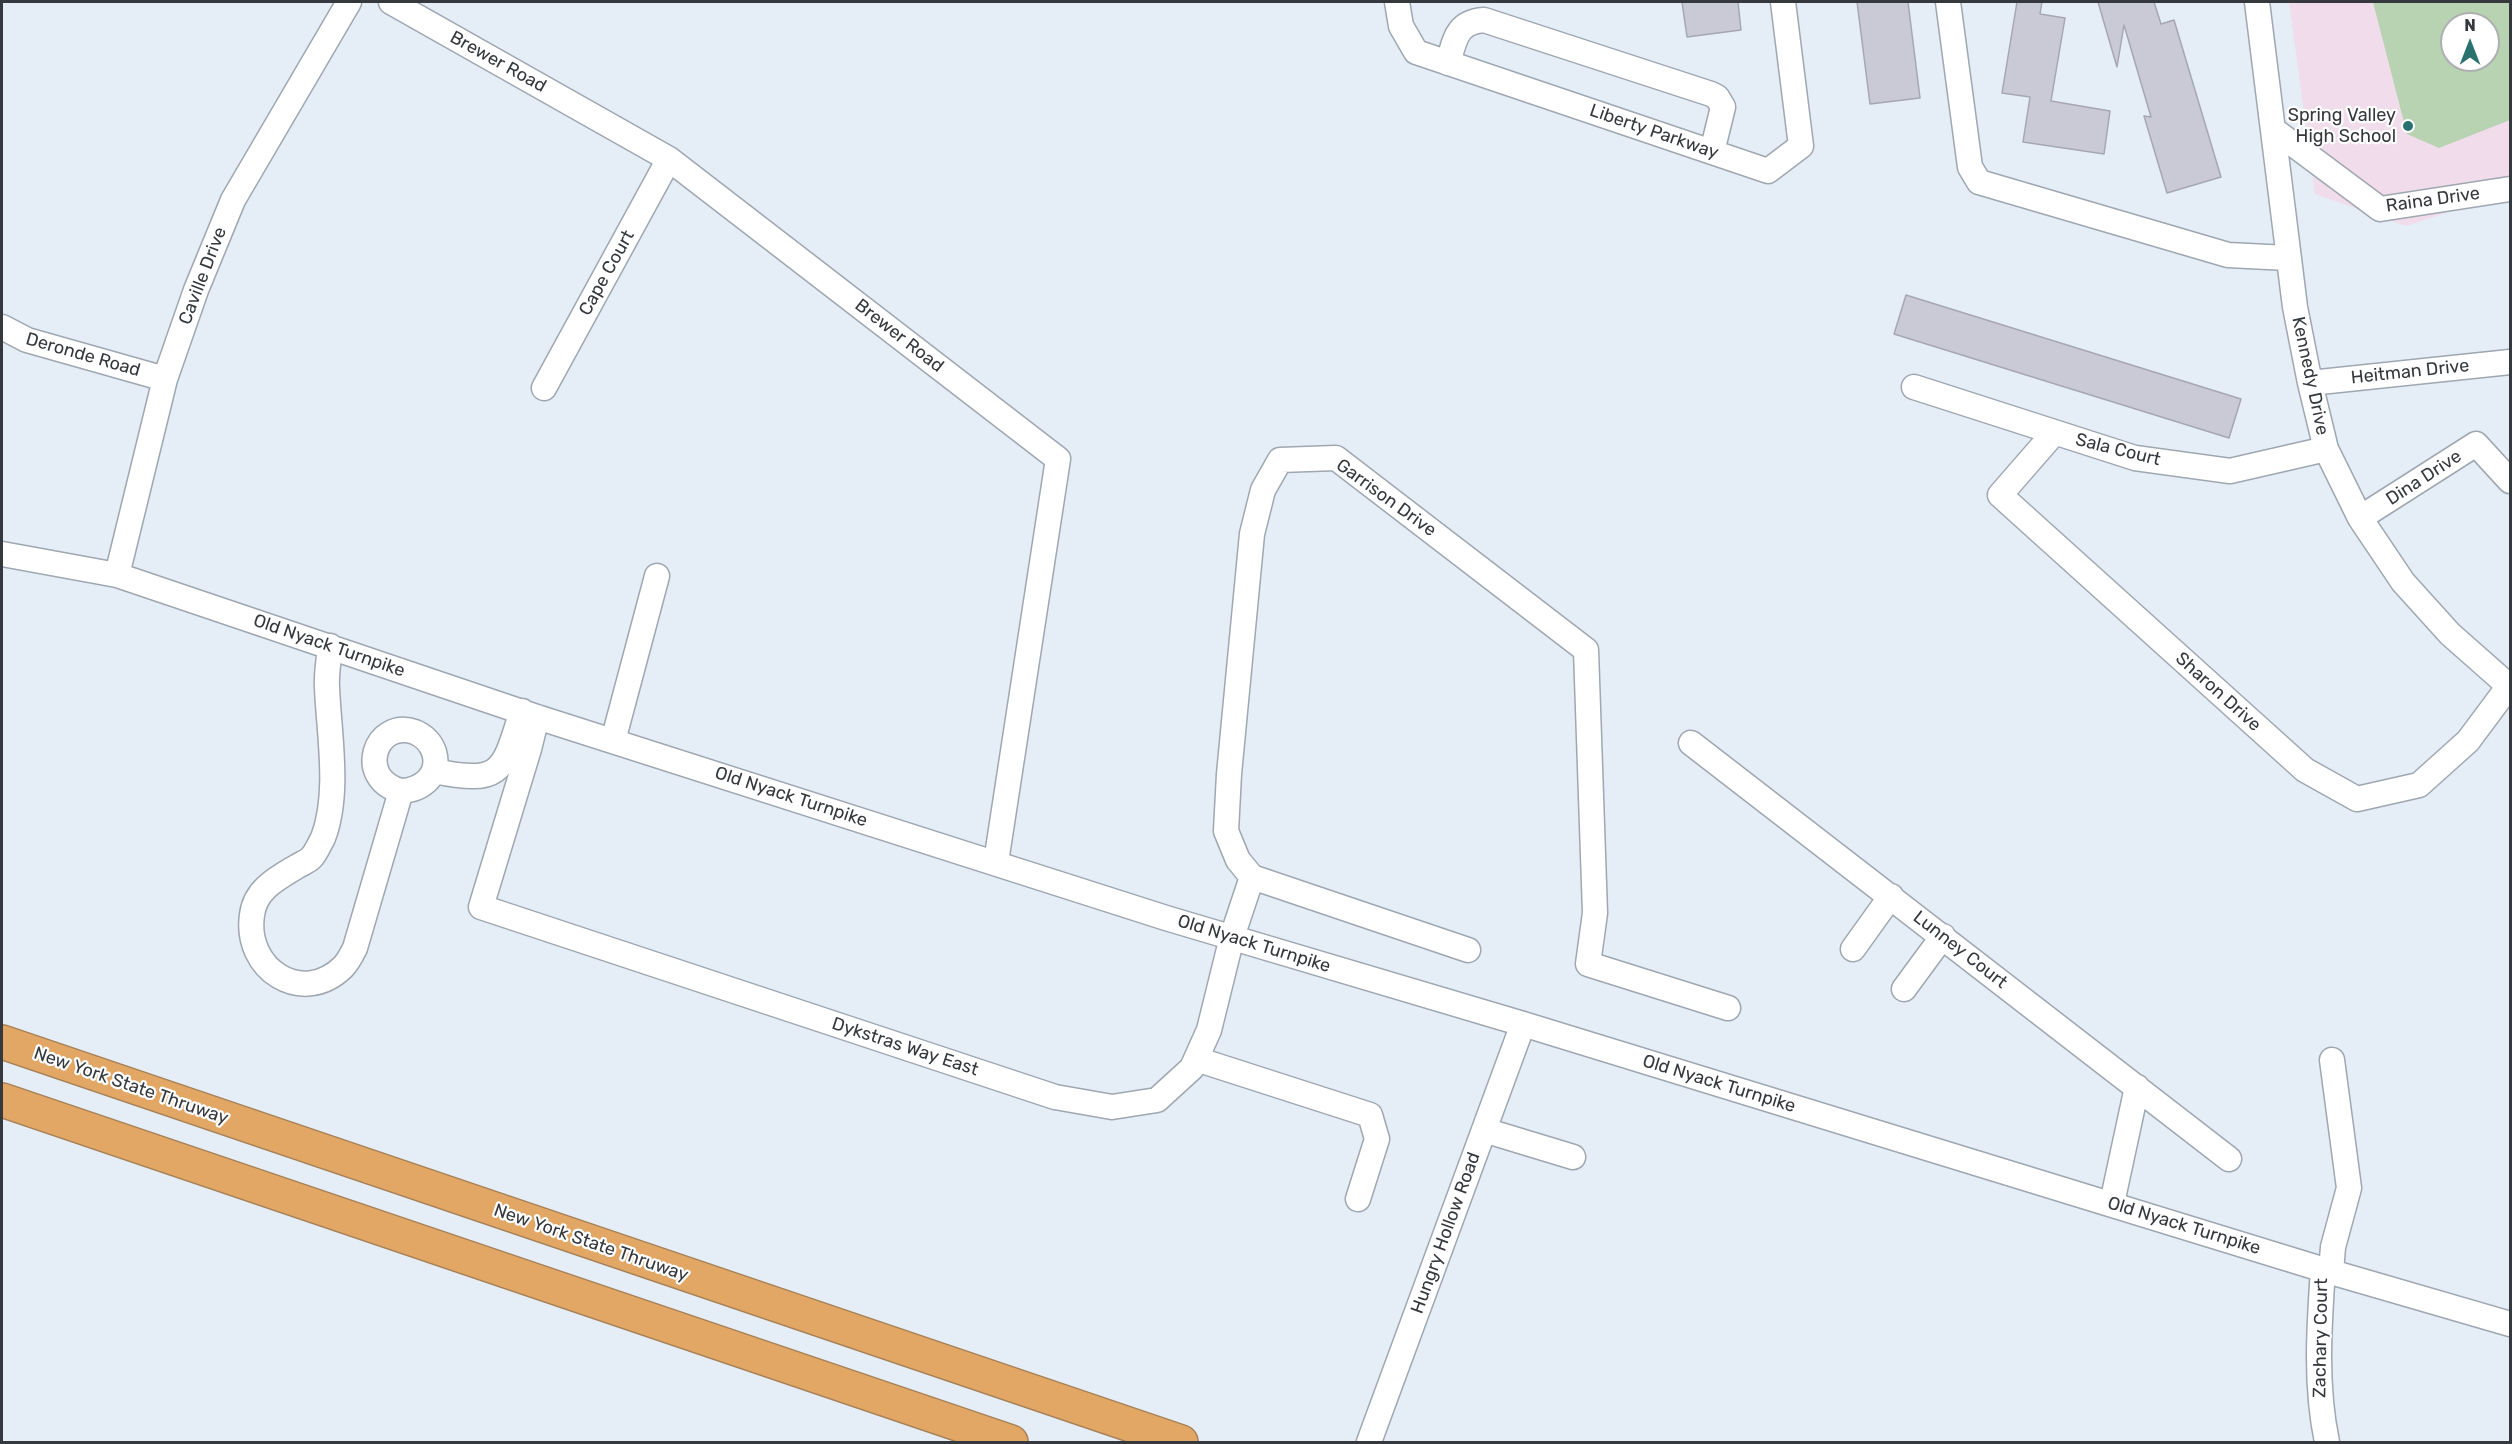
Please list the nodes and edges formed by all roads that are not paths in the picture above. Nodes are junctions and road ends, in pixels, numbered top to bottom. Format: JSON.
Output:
{"nodes":[{"id":1,"x":349,"y":2,"type":"edge"},
{"id":2,"x":391,"y":2,"type":"edge"},
{"id":3,"x":1397,"y":2,"type":"edge"},
{"id":4,"x":1783,"y":2,"type":"edge"},
{"id":5,"x":1948,"y":2,"type":"edge"},
{"id":6,"x":2256,"y":2,"type":"edge"},
{"id":7,"x":1448,"y":63,"type":"junction"},
{"id":8,"x":2274,"y":130,"type":"junction"},
{"id":9,"x":1712,"y":152,"type":"junction"},
{"id":10,"x":669,"y":159,"type":"junction"},
{"id":11,"x":2511,"y":189,"type":"edge"},
{"id":12,"x":2288,"y":258,"type":"junction"},
{"id":13,"x":2,"y":327,"type":"edge"},
{"id":14,"x":2511,"y":362,"type":"edge"},
{"id":15,"x":165,"y":379,"type":"junction"},
{"id":16,"x":2310,"y":383,"type":"junction"},
{"id":17,"x":1914,"y":387,"type":"dead end"},
{"id":18,"x":544,"y":388,"type":"dead end"},
{"id":19,"x":2054,"y":433,"type":"junction"},
{"id":20,"x":2326,"y":449,"type":"junction"},
{"id":21,"x":2511,"y":481,"type":"edge"},
{"id":22,"x":2360,"y":518,"type":"junction"},
{"id":23,"x":2,"y":554,"type":"edge"},
{"id":24,"x":117,"y":575,"type":"junction"},
{"id":25,"x":657,"y":576,"type":"dead end"},
{"id":26,"x":330,"y":646,"type":"junction"},
{"id":27,"x":2510,"y":686,"type":"edge"},
{"id":28,"x":530,"y":714,"type":"junction"},
{"id":29,"x":613,"y":741,"type":"junction"},
{"id":30,"x":1691,"y":743,"type":"dead end"},
{"id":31,"x":434,"y":771,"type":"junction"},
{"id":32,"x":401,"y":791,"type":"junction"},
{"id":33,"x":996,"y":862,"type":"junction"},
{"id":34,"x":1252,"y":877,"type":"junction"},
{"id":35,"x":1892,"y":896,"type":"junction"},
{"id":36,"x":1943,"y":936,"type":"junction"},
{"id":37,"x":1232,"y":937,"type":"junction"},
{"id":38,"x":1852,"y":949,"type":"dead end"},
{"id":39,"x":1468,"y":950,"type":"dead end"},
{"id":40,"x":1904,"y":989,"type":"dead end"},
{"id":41,"x":1728,"y":1008,"type":"dead end"},
{"id":42,"x":1523,"y":1024,"type":"junction"},
{"id":43,"x":2,"y":1042,"type":"edge"},
{"id":44,"x":1196,"y":1059,"type":"junction"},
{"id":45,"x":2332,"y":1060,"type":"dead end"},
{"id":46,"x":2137,"y":1087,"type":"junction"},
{"id":47,"x":2,"y":1100,"type":"edge"},
{"id":48,"x":1484,"y":1130,"type":"junction"},
{"id":49,"x":1573,"y":1157,"type":"dead end"},
{"id":50,"x":2229,"y":1159,"type":"dead end"},
{"id":51,"x":1358,"y":1198,"type":"dead end"},
{"id":52,"x":2112,"y":1203,"type":"junction"},
{"id":53,"x":2327,"y":1271,"type":"junction"},
{"id":54,"x":2511,"y":1324,"type":"edge"},
{"id":55,"x":1373,"y":1433,"type":"edge"},
{"id":56,"x":1011,"y":1443,"type":"edge"},
{"id":57,"x":1181,"y":1443,"type":"edge"},
{"id":58,"x":2327,"y":1443,"type":"edge"}],
"edges":[{"from":1,"to":15,"type":"street","name":"Caville Drive"},
{"from":2,"to":10,"type":"street","name":"Brewer Road"},
{"from":3,"to":7,"type":"street","name":"Liberty Parkway"},
{"from":4,"to":9,"type":"street","name":"Liberty Parkway"},
{"from":5,"to":12,"type":"street"},
{"from":6,"to":8,"type":"street","name":"Kennedy Drive"},
{"from":7,"to":9,"type":"street","name":"Liberty Parkway"},
{"from":7,"to":9,"type":"street"},
{"from":8,"to":11,"type":"street","name":"Raina Drive"},
{"from":8,"to":12,"type":"street","name":"Kennedy Drive"},
{"from":10,"to":18,"type":"street","name":"Cape Court"},
{"from":10,"to":33,"type":"street","name":"Brewer Road"},
{"from":12,"to":16,"type":"street","name":"Kennedy Drive"},
{"from":13,"to":15,"type":"street","name":"Deronde Road"},
{"from":14,"to":16,"type":"street","name":"Heitman Drive"},
{"from":15,"to":24,"type":"street","name":"Caville Drive"},
{"from":16,"to":20,"type":"street","name":"Kennedy Drive"},
{"from":17,"to":19,"type":"street","name":"Sala Court"},
{"from":19,"to":20,"type":"street","name":"Sala Court"},
{"from":19,"to":27,"type":"street","name":"Sharon Drive"},
{"from":20,"to":22,"type":"street","name":"Kennedy Drive"},
{"from":21,"to":22,"type":"street","name":"Dina Drive"},
{"from":22,"to":27,"type":"street","name":"Kennedy Drive"},
{"from":23,"to":24,"type":"street","name":"Old Nyack Turnpike"},
{"from":24,"to":26,"type":"street","name":"Old Nyack Turnpike"},
{"from":25,"to":29,"type":"street"},
{"from":26,"to":28,"type":"street","name":"Old Nyack Turnpike"},
{"from":26,"to":32,"type":"street"},
{"from":28,"to":29,"type":"street","name":"Old Nyack Turnpike"},
{"from":28,"to":31,"type":"street"},
{"from":28,"to":44,"type":"street","name":"Dykstras Way East"},
{"from":29,"to":33,"type":"street","name":"Old Nyack Turnpike"},
{"from":30,"to":35,"type":"street","name":"Lunney Court"},
{"from":31,"to":32,"type":"street"},
{"from":31,"to":32,"type":"street"},
{"from":33,"to":37,"type":"street","name":"Old Nyack Turnpike"},
{"from":34,"to":37,"type":"street"},
{"from":34,"to":39,"type":"street"},
{"from":34,"to":41,"type":"street","name":"Garrison Drive"},
{"from":35,"to":36,"type":"street","name":"Lunney Court"},
{"from":35,"to":38,"type":"street"},
{"from":36,"to":40,"type":"street"},
{"from":36,"to":46,"type":"street","name":"Lunney Court"},
{"from":37,"to":42,"type":"street","name":"Old Nyack Turnpike"},
{"from":37,"to":44,"type":"street","name":"Dykstras Way East"},
{"from":42,"to":48,"type":"street","name":"Hungry Hollow Road"},
{"from":42,"to":52,"type":"street","name":"Old Nyack Turnpike"},
{"from":43,"to":57,"type":"highway","name":"New York State Thruway"},
{"from":44,"to":51,"type":"street"},
{"from":45,"to":53,"type":"street","name":"Zachary Court"},
{"from":46,"to":50,"type":"street","name":"Lunney Court"},
{"from":46,"to":52,"type":"street"},
{"from":47,"to":56,"type":"highway"},
{"from":48,"to":49,"type":"street"},
{"from":48,"to":55,"type":"street","name":"Hungry Hollow Road"},
{"from":52,"to":53,"type":"street","name":"Old Nyack Turnpike"},
{"from":53,"to":54,"type":"street","name":"Old Nyack Turnpike"},
{"from":53,"to":58,"type":"street","name":"Zachary Court"}]}
